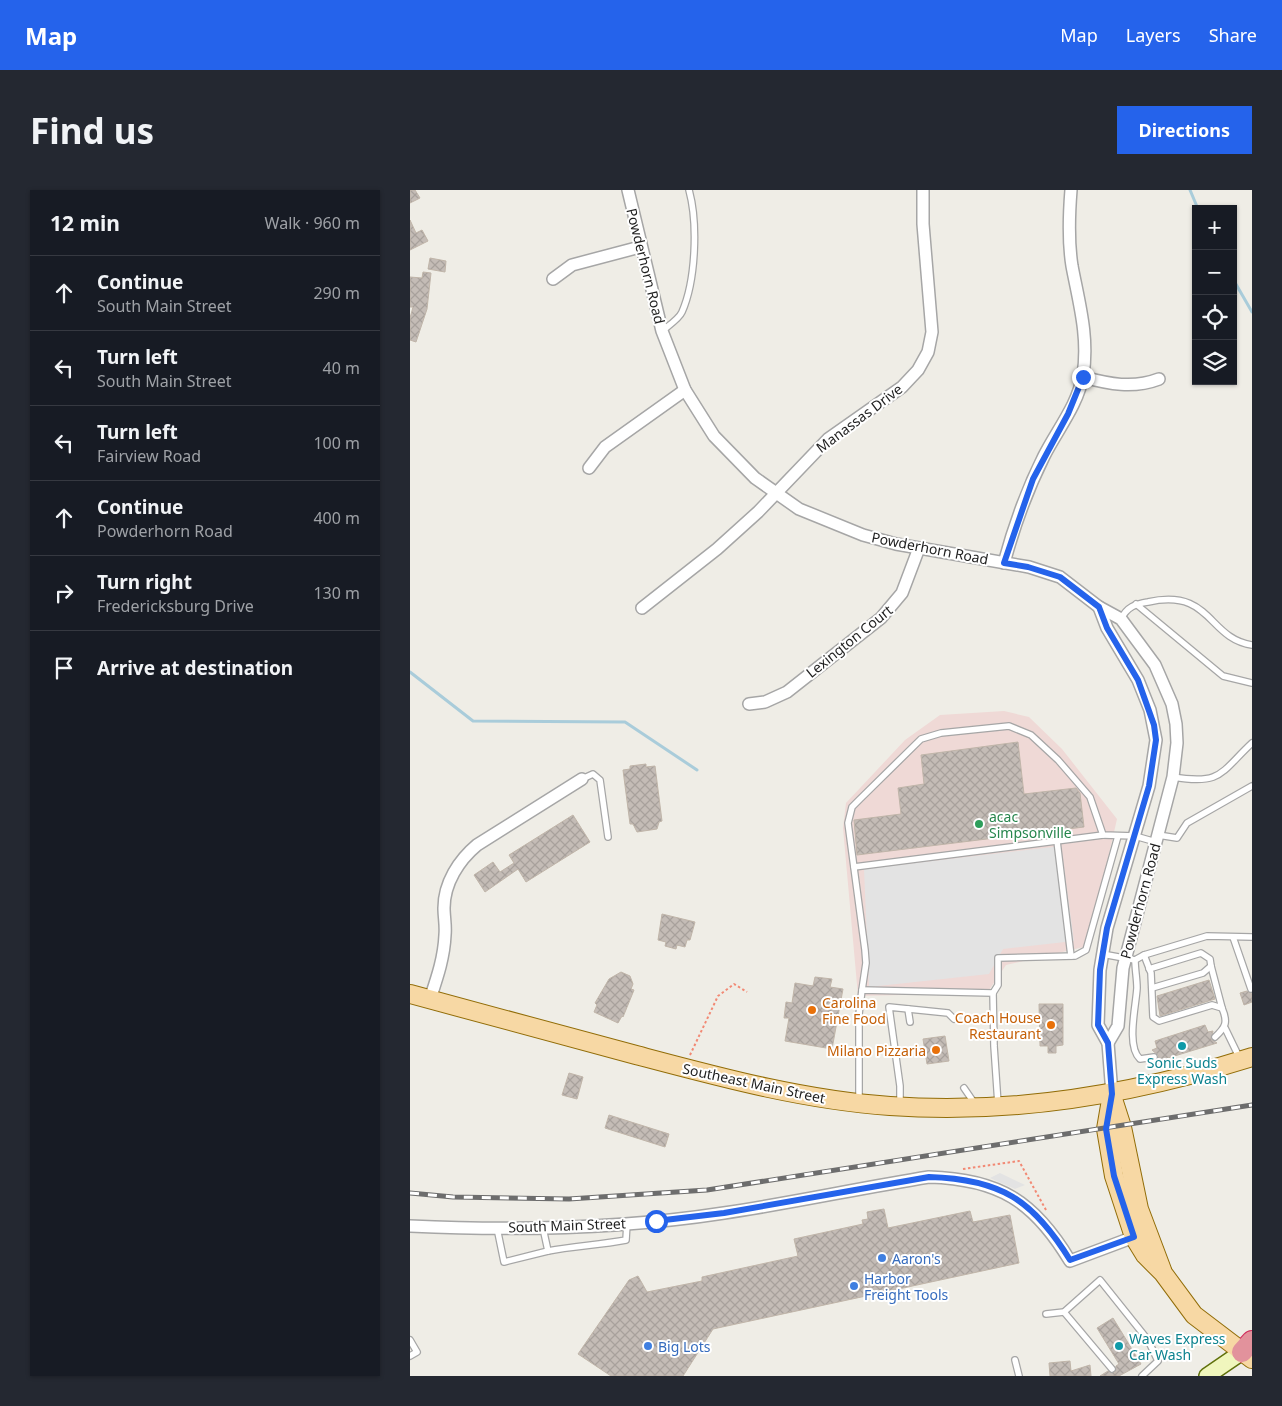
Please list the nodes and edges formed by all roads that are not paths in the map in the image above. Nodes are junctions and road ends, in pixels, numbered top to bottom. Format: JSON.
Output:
{"nodes":[{"id":1,"x":628,"y":190,"type":"edge"},
{"id":2,"x":689,"y":190,"type":"edge"},
{"id":3,"x":923,"y":190,"type":"edge"},
{"id":4,"x":1070,"y":190,"type":"edge"},
{"id":5,"x":640,"y":247,"type":"junction"},
{"id":6,"x":554,"y":279,"type":"dead end"},
{"id":7,"x":662,"y":331,"type":"junction"},
{"id":8,"x":1083,"y":377,"type":"junction"},
{"id":9,"x":1159,"y":379,"type":"dead end"},
{"id":10,"x":685,"y":390,"type":"junction"},
{"id":11,"x":589,"y":468,"type":"dead end"},
{"id":12,"x":776,"y":493,"type":"junction"},
{"id":13,"x":919,"y":548,"type":"junction"},
{"id":14,"x":1004,"y":563,"type":"junction"},
{"id":15,"x":1136,"y":604,"type":"junction"},
{"id":16,"x":1099,"y":607,"type":"junction"},
{"id":17,"x":642,"y":608,"type":"dead end"},
{"id":18,"x":1121,"y":619,"type":"junction"},
{"id":19,"x":1252,"y":645,"type":"edge"},
{"id":20,"x":1252,"y":682,"type":"edge"},
{"id":21,"x":749,"y":704,"type":"dead end"},
{"id":22,"x":1252,"y":743,"type":"edge"},
{"id":23,"x":1173,"y":778,"type":"junction"},
{"id":24,"x":582,"y":779,"type":"joint"},
{"id":25,"x":1252,"y":786,"type":"edge"},
{"id":26,"x":1103,"y":835,"type":"junction"},
{"id":27,"x":1118,"y":836,"type":"junction"},
{"id":28,"x":1135,"y":836,"type":"junction"},
{"id":29,"x":608,"y":837,"type":"dead end"},
{"id":30,"x":1157,"y":838,"type":"junction"},
{"id":31,"x":1058,"y":841,"type":"junction"},
{"id":32,"x":854,"y":867,"type":"junction"},
{"id":33,"x":1233,"y":937,"type":"junction"},
{"id":34,"x":1252,"y":937,"type":"edge"},
{"id":35,"x":1102,"y":954,"type":"junction"},
{"id":36,"x":1144,"y":955,"type":"junction"},
{"id":37,"x":1071,"y":956,"type":"junction"},
{"id":38,"x":1130,"y":959,"type":"junction"},
{"id":39,"x":1211,"y":966,"type":"junction"},
{"id":40,"x":1149,"y":969,"type":"junction"},
{"id":41,"x":1152,"y":988,"type":"junction"},
{"id":42,"x":1251,"y":989,"type":"edge"},
{"id":43,"x":862,"y":990,"type":"junction"},
{"id":44,"x":994,"y":993,"type":"junction"},
{"id":45,"x":410,"y":994,"type":"edge"},
{"id":46,"x":430,"y":999,"type":"junction"},
{"id":47,"x":1222,"y":1008,"type":"junction"},
{"id":48,"x":908,"y":1009,"type":"junction"},
{"id":49,"x":954,"y":1019,"type":"dead end"},
{"id":50,"x":910,"y":1022,"type":"dead end"},
{"id":51,"x":1225,"y":1028,"type":"junction"},
{"id":52,"x":1215,"y":1038,"type":"dead end"},
{"id":53,"x":1108,"y":1043,"type":"junction"},
{"id":54,"x":1154,"y":1057,"type":"dead end"},
{"id":55,"x":1246,"y":1059,"type":"edge"},
{"id":56,"x":964,"y":1088,"type":"dead end"},
{"id":57,"x":1112,"y":1094,"type":"junction"},
{"id":58,"x":859,"y":1103,"type":"junction"},
{"id":59,"x":900,"y":1106,"type":"junction"},
{"id":60,"x":998,"y":1106,"type":"junction"},
{"id":61,"x":977,"y":1107,"type":"junction"},
{"id":62,"x":627,"y":1223,"type":"junction"},
{"id":63,"x":410,"y":1226,"type":"edge"},
{"id":64,"x":497,"y":1228,"type":"junction"},
{"id":65,"x":543,"y":1228,"type":"junction"},
{"id":66,"x":1134,"y":1237,"type":"junction"},
{"id":67,"x":548,"y":1251,"type":"junction"},
{"id":68,"x":1163,"y":1273,"type":"junction"},
{"id":69,"x":1064,"y":1312,"type":"junction"},
{"id":70,"x":1046,"y":1314,"type":"dead end"},
{"id":71,"x":410,"y":1340,"type":"edge"},
{"id":72,"x":1249,"y":1351,"type":"edge"},
{"id":73,"x":410,"y":1356,"type":"edge"},
{"id":74,"x":1015,"y":1360,"type":"dead end"},
{"id":75,"x":1112,"y":1369,"type":"dead end"},
{"id":76,"x":1019,"y":1376,"type":"edge"},
{"id":77,"x":1142,"y":1376,"type":"edge"},
{"id":78,"x":1208,"y":1376,"type":"edge"}],
"edges":[{"from":1,"to":5,"type":"street","name":"Powderhorn Road"},
{"from":2,"to":7,"type":"lane"},
{"from":3,"to":12,"type":"street","name":"Manassas Drive"},
{"from":4,"to":8,"type":"street"},
{"from":5,"to":6,"type":"street"},
{"from":5,"to":7,"type":"street","name":"Powderhorn Road"},
{"from":7,"to":10,"type":"street","name":"Powderhorn Road"},
{"from":8,"to":9,"type":"street"},
{"from":8,"to":14,"type":"street"},
{"from":10,"to":11,"type":"street"},
{"from":10,"to":12,"type":"street","name":"Powderhorn Road"},
{"from":12,"to":13,"type":"street","name":"Powderhorn Road"},
{"from":12,"to":17,"type":"street","name":"Manassas Drive"},
{"from":13,"to":14,"type":"street","name":"Powderhorn Road"},
{"from":13,"to":21,"type":"street","name":"Lexington Court"},
{"from":14,"to":16,"type":"street","name":"Powderhorn Road"},
{"from":15,"to":18,"type":"lane"},
{"from":15,"to":19,"type":"lane"},
{"from":15,"to":20,"type":"lane"},
{"from":16,"to":18,"type":"street","name":"Powderhorn Road"},
{"from":16,"to":28,"type":"street","name":"Powderhorn Road"},
{"from":18,"to":23,"type":"street","name":"Powderhorn Road"},
{"from":22,"to":23,"type":"lane"},
{"from":23,"to":30,"type":"street","name":"Powderhorn Road"},
{"from":24,"to":29,"type":"lane"},
{"from":24,"to":46,"type":"street"},
{"from":25,"to":30,"type":"lane"},
{"from":26,"to":27,"type":"lane"},
{"from":26,"to":31,"type":"lane"},
{"from":26,"to":32,"type":"lane"},
{"from":27,"to":28,"type":"lane"},
{"from":27,"to":37,"type":"lane"},
{"from":28,"to":30,"type":"lane"},
{"from":28,"to":35,"type":"street","name":"Powderhorn Road"},
{"from":30,"to":38,"type":"street","name":"Powderhorn Road"},
{"from":31,"to":32,"type":"lane"},
{"from":31,"to":37,"type":"lane"},
{"from":32,"to":43,"type":"lane"},
{"from":33,"to":34,"type":"lane"},
{"from":33,"to":36,"type":"lane"},
{"from":33,"to":42,"type":"lane"},
{"from":35,"to":38,"type":"lane"},
{"from":35,"to":53,"type":"street","name":"Powderhorn Road"},
{"from":36,"to":38,"type":"lane"},
{"from":36,"to":40,"type":"lane"},
{"from":37,"to":44,"type":"lane"},
{"from":38,"to":53,"type":"street","name":"Powderhorn Road"},
{"from":38,"to":54,"type":"lane"},
{"from":39,"to":40,"type":"lane"},
{"from":39,"to":41,"type":"lane"},
{"from":39,"to":47,"type":"lane"},
{"from":40,"to":41,"type":"lane"},
{"from":41,"to":47,"type":"lane"},
{"from":43,"to":44,"type":"lane"},
{"from":43,"to":58,"type":"lane"},
{"from":44,"to":60,"type":"lane"},
{"from":45,"to":46,"type":"main road","name":"Southeast Main Street"},
{"from":46,"to":58,"type":"main road","name":"Southeast Main Street"},
{"from":47,"to":51,"type":"lane"},
{"from":48,"to":49,"type":"lane"},
{"from":48,"to":50,"type":"lane"},
{"from":48,"to":59,"type":"lane"},
{"from":51,"to":52,"type":"lane"},
{"from":51,"to":55,"type":"lane"},
{"from":53,"to":57,"type":"street","name":"Powderhorn Road"},
{"from":55,"to":57,"type":"main road","name":"Southeast Main Street"},
{"from":56,"to":61,"type":"lane"},
{"from":57,"to":60,"type":"main road","name":"Southeast Main Street"},
{"from":57,"to":66,"type":"main road"},
{"from":57,"to":68,"type":"main road"},
{"from":58,"to":59,"type":"main road","name":"Southeast Main Street"},
{"from":59,"to":61,"type":"main road","name":"Southeast Main Street"},
{"from":60,"to":61,"type":"main road","name":"Southeast Main Street"},
{"from":62,"to":65,"type":"street","name":"South Main Street"},
{"from":62,"to":66,"type":"street","name":"South Main Street"},
{"from":62,"to":67,"type":"lane"},
{"from":63,"to":64,"type":"street","name":"South Main Street"},
{"from":64,"to":65,"type":"street","name":"South Main Street"},
{"from":64,"to":67,"type":"lane"},
{"from":65,"to":67,"type":"lane"},
{"from":66,"to":68,"type":"main road"},
{"from":68,"to":72,"type":"main road"},
{"from":69,"to":70,"type":"lane"},
{"from":69,"to":75,"type":"lane"},
{"from":69,"to":77,"type":"lane"},
{"from":71,"to":73,"type":"lane"},
{"from":72,"to":78,"type":"street"},
{"from":74,"to":76,"type":"lane"}]}
